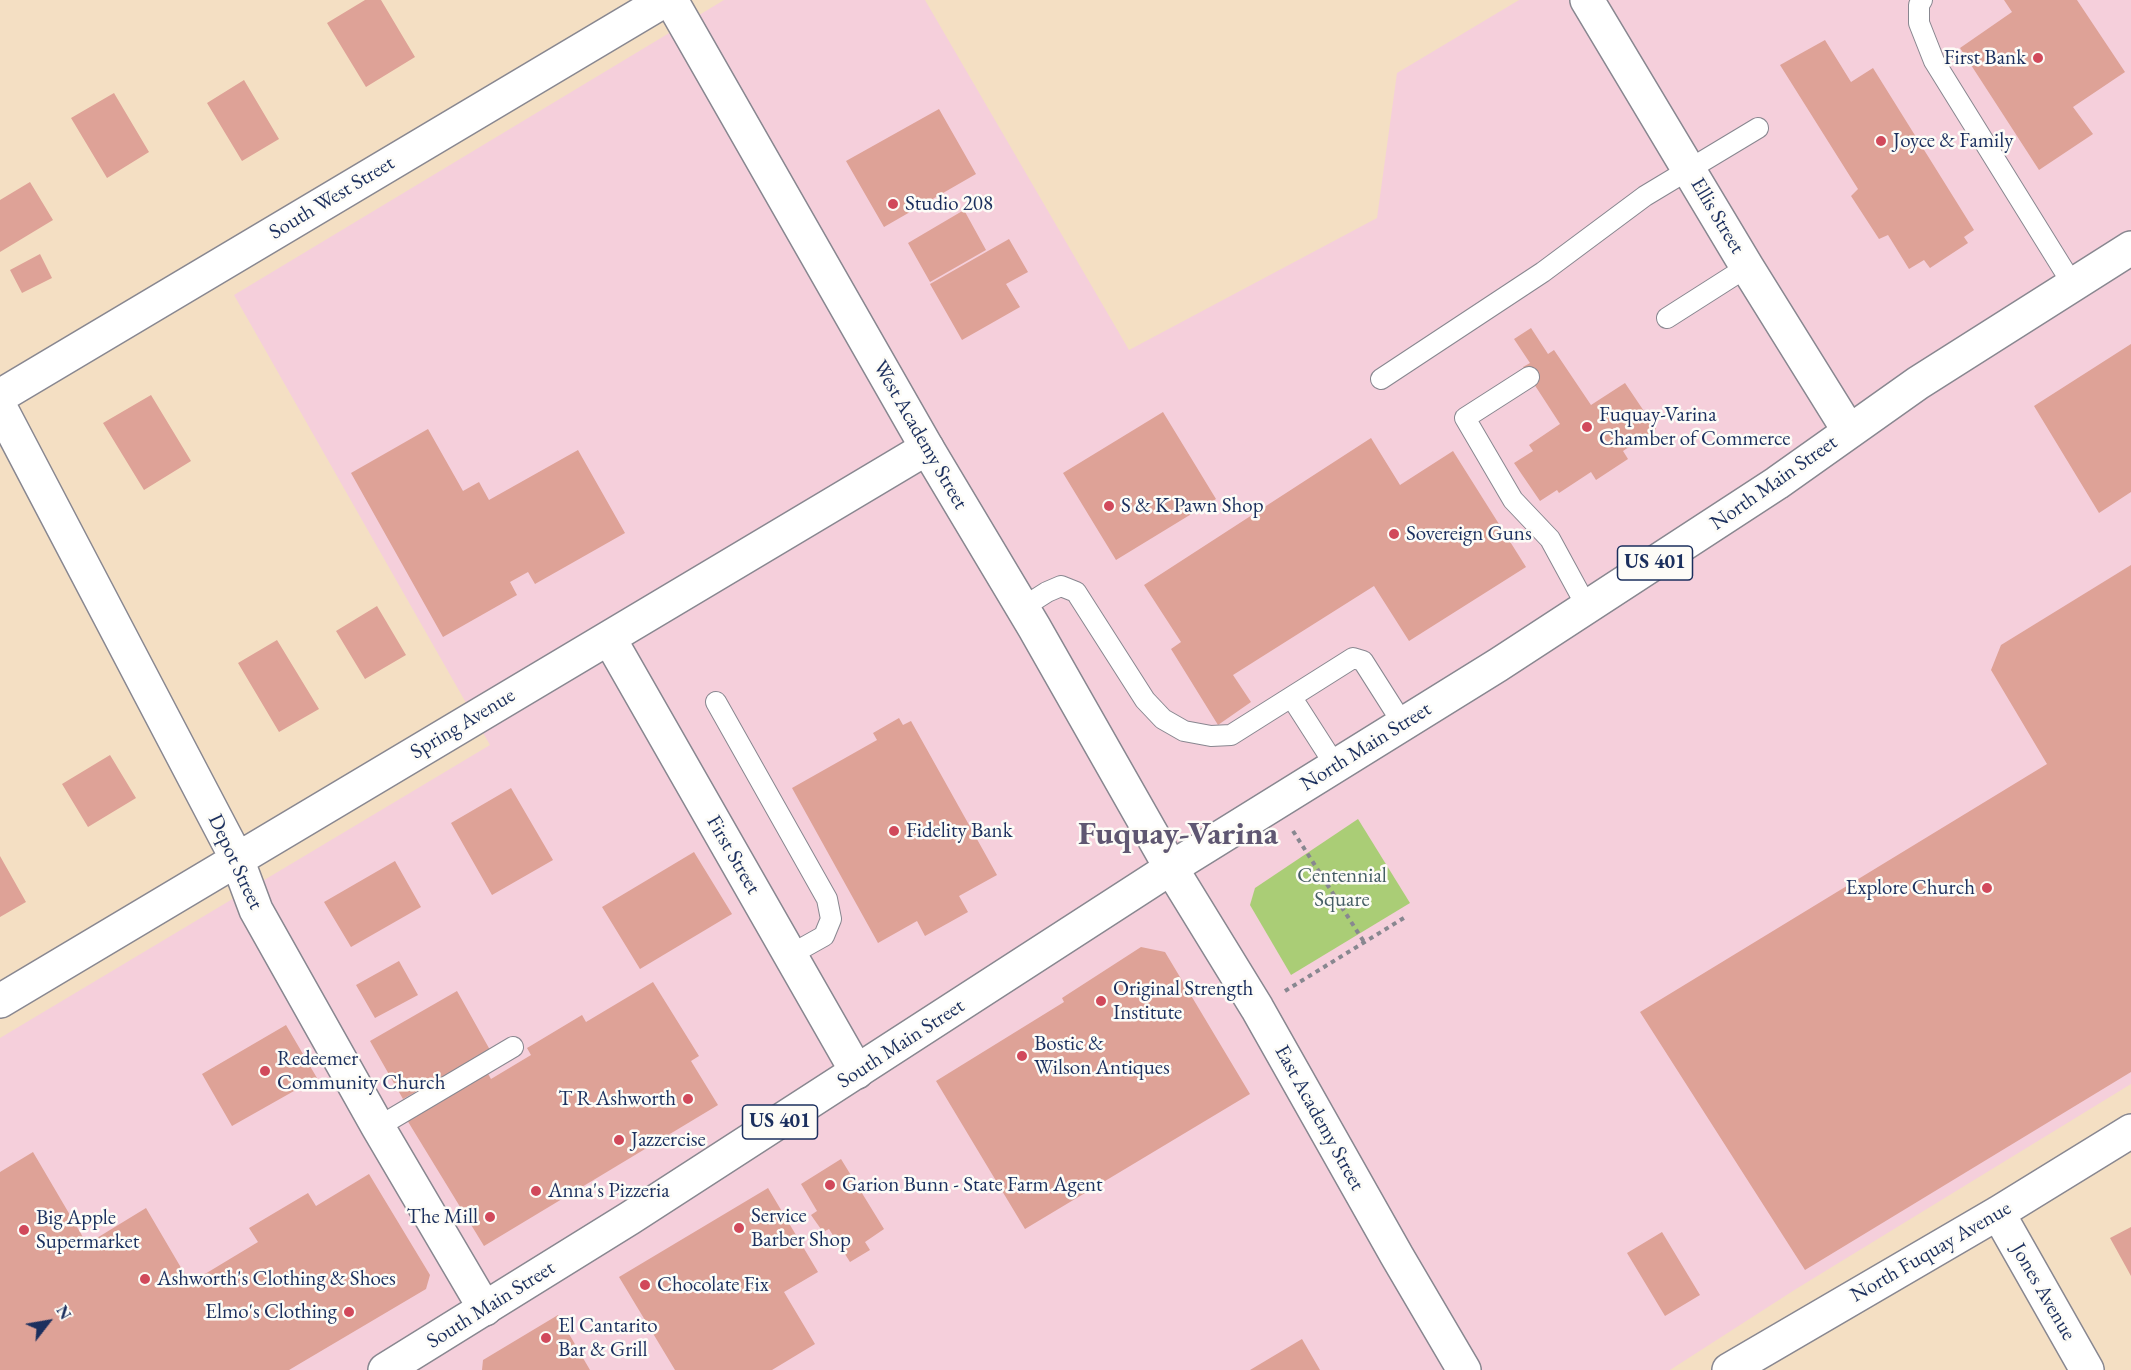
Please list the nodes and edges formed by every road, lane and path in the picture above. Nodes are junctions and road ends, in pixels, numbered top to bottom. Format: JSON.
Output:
{"nodes":[{"id":1,"x":665,"y":0,"type":"edge"},
{"id":2,"x":671,"y":0,"type":"edge"},
{"id":3,"x":1587,"y":0,"type":"edge"},
{"id":4,"x":1922,"y":0,"type":"edge"},
{"id":5,"x":1758,"y":128,"type":"dead end"},
{"id":6,"x":1689,"y":171,"type":"junction"},
{"id":7,"x":2131,"y":248,"type":"edge"},
{"id":8,"x":1747,"y":267,"type":"junction"},
{"id":9,"x":2073,"y":285,"type":"junction"},
{"id":10,"x":1667,"y":318,"type":"dead end"},
{"id":11,"x":1529,"y":377,"type":"dead end"},
{"id":12,"x":1381,"y":379,"type":"dead end"},
{"id":13,"x":0,"y":396,"type":"edge"},
{"id":14,"x":0,"y":407,"type":"edge"},
{"id":15,"x":1849,"y":431,"type":"junction"},
{"id":16,"x":927,"y":448,"type":"junction"},
{"id":17,"x":1587,"y":607,"type":"junction"},
{"id":18,"x":1022,"y":608,"type":"junction"},
{"id":19,"x":609,"y":638,"type":"junction"},
{"id":20,"x":1292,"y":698,"type":"junction"},
{"id":21,"x":716,"y":702,"type":"dead end"},
{"id":22,"x":1403,"y":724,"type":"junction"},
{"id":23,"x":1335,"y":765,"type":"junction"},
{"id":24,"x":1275,"y":803,"type":"junction"},
{"id":25,"x":237,"y":859,"type":"junction"},
{"id":26,"x":1171,"y":868,"type":"junction"},
{"id":27,"x":1407,"y":916,"type":"dead end"},
{"id":28,"x":1364,"y":942,"type":"junction"},
{"id":29,"x":790,"y":955,"type":"junction"},
{"id":30,"x":0,"y":1001,"type":"edge"},
{"id":31,"x":1257,"y":1008,"type":"junction"},
{"id":32,"x":513,"y":1047,"type":"dead end"},
{"id":33,"x":858,"y":1072,"type":"junction"},
{"id":34,"x":378,"y":1126,"type":"junction"},
{"id":35,"x":2131,"y":1131,"type":"edge"},
{"id":36,"x":1998,"y":1213,"type":"junction"},
{"id":37,"x":485,"y":1309,"type":"junction"},
{"id":38,"x":398,"y":1367,"type":"edge"},
{"id":39,"x":1464,"y":1370,"type":"edge"},
{"id":40,"x":1729,"y":1370,"type":"edge"},
{"id":41,"x":2087,"y":1370,"type":"edge"}],
"edges":[{"from":1,"to":13,"type":"street","name":"South West Street"},
{"from":2,"to":16,"type":"street","name":"West Academy Street"},
{"from":3,"to":6,"type":"street","name":"Ellis Street"},
{"from":4,"to":9,"type":"lane"},
{"from":5,"to":6,"type":"lane"},
{"from":6,"to":8,"type":"street","name":"Ellis Street"},
{"from":6,"to":12,"type":"lane"},
{"from":7,"to":9,"type":"street","name":"North Main Street","number":"US 401"},
{"from":8,"to":10,"type":"lane"},
{"from":8,"to":15,"type":"street","name":"Ellis Street"},
{"from":9,"to":15,"type":"street","name":"North Main Street","number":"US 401"},
{"from":11,"to":17,"type":"lane"},
{"from":14,"to":25,"type":"street","name":"Depot Street"},
{"from":15,"to":17,"type":"street","name":"North Main Street","number":"US 401"},
{"from":16,"to":18,"type":"street","name":"West Academy Street"},
{"from":16,"to":19,"type":"street","name":"Spring Avenue"},
{"from":17,"to":22,"type":"street","name":"North Main Street","number":"US 401"},
{"from":18,"to":20,"type":"lane"},
{"from":18,"to":26,"type":"street","name":"West Academy Street"},
{"from":19,"to":25,"type":"street","name":"Spring Avenue"},
{"from":19,"to":29,"type":"street","name":"First Street"},
{"from":20,"to":22,"type":"lane"},
{"from":20,"to":23,"type":"lane"},
{"from":21,"to":29,"type":"lane"},
{"from":22,"to":23,"type":"street","name":"North Main Street","number":"US 401"},
{"from":23,"to":24,"type":"street","name":"North Main Street","number":"US 401"},
{"from":24,"to":26,"type":"street","name":"North Main Street","number":"US 401"},
{"from":24,"to":28,"type":"path"},
{"from":25,"to":30,"type":"street","name":"Spring Avenue"},
{"from":25,"to":34,"type":"street","name":"Depot Street"},
{"from":26,"to":31,"type":"street","name":"East Academy Street"},
{"from":26,"to":33,"type":"street","name":"South Main Street","number":"US 401"},
{"from":27,"to":28,"type":"path"},
{"from":28,"to":31,"type":"path"},
{"from":29,"to":33,"type":"street","name":"First Street"},
{"from":31,"to":39,"type":"street","name":"East Academy Street"},
{"from":32,"to":34,"type":"lane"},
{"from":33,"to":37,"type":"street","name":"South Main Street","number":"US 401"},
{"from":34,"to":37,"type":"street","name":"Depot Street"},
{"from":35,"to":36,"type":"street","name":"North Fuquay Avenue"},
{"from":36,"to":40,"type":"street","name":"North Fuquay Avenue"},
{"from":36,"to":41,"type":"street","name":"Jones Avenue"},
{"from":37,"to":38,"type":"street","name":"South Main Street","number":"US 401"}]}
